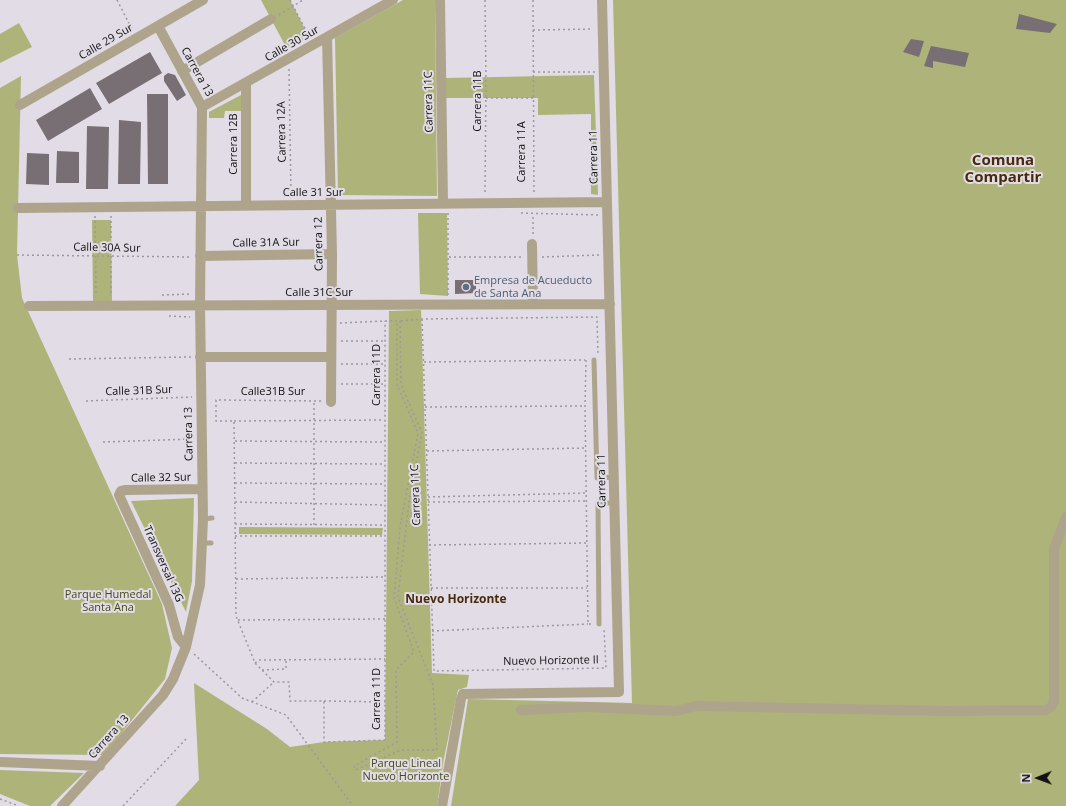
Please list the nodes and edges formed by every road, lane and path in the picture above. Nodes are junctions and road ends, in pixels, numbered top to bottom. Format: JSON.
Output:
{"nodes":[{"id":1,"x":117,"y":0,"type":"edge"},
{"id":2,"x":203,"y":0,"type":"edge"},
{"id":3,"x":290,"y":0,"type":"edge"},
{"id":4,"x":303,"y":0,"type":"edge"},
{"id":5,"x":393,"y":0,"type":"edge"},
{"id":6,"x":440,"y":0,"type":"edge"},
{"id":7,"x":485,"y":0,"type":"edge"},
{"id":8,"x":532,"y":0,"type":"edge"},
{"id":9,"x":602,"y":0,"type":"edge"},
{"id":10,"x":293,"y":6,"type":"junction"},
{"id":11,"x":271,"y":19,"type":"joint"},
{"id":12,"x":158,"y":26,"type":"junction"},
{"id":13,"x":598,"y":28,"type":"dead end"},
{"id":14,"x":533,"y":30,"type":"junction"},
{"id":15,"x":327,"y":37,"type":"junction"},
{"id":16,"x":136,"y":38,"type":"junction"},
{"id":17,"x":314,"y":45,"type":"junction"},
{"id":18,"x":289,"y":59,"type":"junction"},
{"id":19,"x":533,"y":72,"type":"junction"},
{"id":20,"x":599,"y":72,"type":"dead end"},
{"id":21,"x":179,"y":73,"type":"junction"},
{"id":22,"x":246,"y":83,"type":"junction"},
{"id":23,"x":486,"y":98,"type":"junction"},
{"id":24,"x":534,"y":98,"type":"junction"},
{"id":25,"x":20,"y":105,"type":"dead end"},
{"id":26,"x":202,"y":107,"type":"junction"},
{"id":27,"x":534,"y":202,"type":"junction"},
{"id":28,"x":607,"y":202,"type":"junction"},
{"id":29,"x":442,"y":203,"type":"junction"},
{"id":30,"x":485,"y":203,"type":"junction"},
{"id":31,"x":246,"y":205,"type":"junction"},
{"id":32,"x":291,"y":205,"type":"junction"},
{"id":33,"x":331,"y":205,"type":"junction"},
{"id":34,"x":200,"y":206,"type":"junction"},
{"id":35,"x":18,"y":208,"type":"dead end"},
{"id":36,"x":455,"y":213,"type":"dead end"},
{"id":37,"x":518,"y":213,"type":"dead end"},
{"id":38,"x":533,"y":214,"type":"junction"},
{"id":39,"x":95,"y":215,"type":"dead end"},
{"id":40,"x":111,"y":215,"type":"dead end"},
{"id":41,"x":603,"y":215,"type":"dead end"},
{"id":42,"x":532,"y":244,"type":"joint"},
{"id":43,"x":332,"y":254,"type":"junction"},
{"id":44,"x":17,"y":256,"type":"dead end"},
{"id":45,"x":96,"y":256,"type":"junction"},
{"id":46,"x":111,"y":257,"type":"junction"},
{"id":47,"x":198,"y":257,"type":"junction"},
{"id":48,"x":96,"y":296,"type":"dead end"},
{"id":49,"x":112,"y":296,"type":"dead end"},
{"id":50,"x":448,"y":296,"type":"dead end"},
{"id":51,"x":532,"y":304,"type":"junction"},
{"id":52,"x":610,"y":304,"type":"junction"},
{"id":53,"x":200,"y":305,"type":"junction"},
{"id":54,"x":332,"y":305,"type":"junction"},
{"id":55,"x":29,"y":306,"type":"dead end"},
{"id":56,"x":422,"y":319,"type":"junction"},
{"id":57,"x":385,"y":321,"type":"junction"},
{"id":58,"x":396,"y":321,"type":"junction"},
{"id":59,"x":400,"y":321,"type":"junction"},
{"id":60,"x":340,"y":322,"type":"dead end"},
{"id":61,"x":341,"y":341,"type":"dead end"},
{"id":62,"x":385,"y":341,"type":"junction"},
{"id":63,"x":196,"y":357,"type":"junction"},
{"id":64,"x":332,"y":357,"type":"junction"},
{"id":65,"x":69,"y":359,"type":"dead end"},
{"id":66,"x":585,"y":360,"type":"junction"},
{"id":67,"x":594,"y":360,"type":"junction"},
{"id":68,"x":424,"y":362,"type":"junction"},
{"id":69,"x":341,"y":364,"type":"dead end"},
{"id":70,"x":385,"y":364,"type":"junction"},
{"id":71,"x":341,"y":384,"type":"dead end"},
{"id":72,"x":385,"y":384,"type":"junction"},
{"id":73,"x":192,"y":397,"type":"dead end"},
{"id":74,"x":314,"y":400,"type":"junction"},
{"id":75,"x":86,"y":401,"type":"dead end"},
{"id":76,"x":331,"y":402,"type":"joint"},
{"id":77,"x":425,"y":406,"type":"junction"},
{"id":78,"x":585,"y":406,"type":"junction"},
{"id":79,"x":385,"y":420,"type":"junction"},
{"id":80,"x":234,"y":421,"type":"junction"},
{"id":81,"x":314,"y":421,"type":"junction"},
{"id":82,"x":192,"y":439,"type":"dead end"},
{"id":83,"x":234,"y":441,"type":"junction"},
{"id":84,"x":314,"y":441,"type":"junction"},
{"id":85,"x":103,"y":442,"type":"dead end"},
{"id":86,"x":385,"y":442,"type":"junction"},
{"id":87,"x":586,"y":448,"type":"junction"},
{"id":88,"x":427,"y":451,"type":"junction"},
{"id":89,"x":235,"y":463,"type":"junction"},
{"id":90,"x":315,"y":463,"type":"junction"},
{"id":91,"x":385,"y":464,"type":"junction"},
{"id":92,"x":614,"y":477,"type":"junction"},
{"id":93,"x":235,"y":483,"type":"junction"},
{"id":94,"x":315,"y":484,"type":"junction"},
{"id":95,"x":385,"y":484,"type":"junction"},
{"id":96,"x":202,"y":489,"type":"junction"},
{"id":97,"x":121,"y":491,"type":"joint"},
{"id":98,"x":586,"y":493,"type":"junction"},
{"id":99,"x":428,"y":497,"type":"junction"},
{"id":100,"x":586,"y":501,"type":"junction"},
{"id":101,"x":235,"y":502,"type":"junction"},
{"id":102,"x":428,"y":502,"type":"junction"},
{"id":103,"x":614,"y":503,"type":"junction"},
{"id":104,"x":315,"y":504,"type":"junction"},
{"id":105,"x":385,"y":505,"type":"junction"},
{"id":106,"x":1066,"y":517,"type":"edge"},
{"id":107,"x":235,"y":524,"type":"junction"},
{"id":108,"x":314,"y":525,"type":"junction"},
{"id":109,"x":385,"y":525,"type":"junction"},
{"id":110,"x":235,"y":536,"type":"junction"},
{"id":111,"x":385,"y":536,"type":"junction"},
{"id":112,"x":587,"y":543,"type":"junction"},
{"id":113,"x":430,"y":545,"type":"junction"},
{"id":114,"x":385,"y":577,"type":"junction"},
{"id":115,"x":236,"y":579,"type":"junction"},
{"id":116,"x":431,"y":588,"type":"junction"},
{"id":117,"x":587,"y":588,"type":"junction"},
{"id":118,"x":192,"y":619,"type":"junction"},
{"id":119,"x":385,"y":619,"type":"junction"},
{"id":120,"x":238,"y":620,"type":"junction"},
{"id":121,"x":173,"y":621,"type":"junction"},
{"id":122,"x":588,"y":624,"type":"junction"},
{"id":123,"x":599,"y":624,"type":"junction"},
{"id":124,"x":432,"y":631,"type":"junction"},
{"id":125,"x":186,"y":647,"type":"junction"},
{"id":126,"x":385,"y":659,"type":"junction"},
{"id":127,"x":286,"y":660,"type":"junction"},
{"id":128,"x":255,"y":663,"type":"junction"},
{"id":129,"x":262,"y":670,"type":"junction"},
{"id":130,"x":434,"y":671,"type":"joint"},
{"id":131,"x":274,"y":682,"type":"junction"},
{"id":132,"x":324,"y":701,"type":"junction"},
{"id":133,"x":252,"y":702,"type":"junction"},
{"id":134,"x":385,"y":702,"type":"junction"},
{"id":135,"x":521,"y":710,"type":"dead end"},
{"id":136,"x":186,"y":739,"type":"dead end"},
{"id":137,"x":0,"y":762,"type":"edge"},
{"id":138,"x":100,"y":766,"type":"junction"},
{"id":139,"x":0,"y":798,"type":"edge"},
{"id":140,"x":19,"y":806,"type":"edge"},
{"id":141,"x":62,"y":806,"type":"edge"},
{"id":142,"x":123,"y":806,"type":"edge"},
{"id":143,"x":353,"y":806,"type":"edge"},
{"id":144,"x":442,"y":806,"type":"edge"}],
"edges":[{"from":1,"to":16,"type":"path"},
{"from":2,"to":12,"type":"street","name":"Calle 29 Sur"},
{"from":3,"to":10,"type":"path"},
{"from":4,"to":10,"type":"path"},
{"from":5,"to":15,"type":"street","name":"Calle 30 Sur"},
{"from":6,"to":29,"type":"street","name":"Carrera 11C"},
{"from":7,"to":23,"type":"path","name":"Carrera 11B"},
{"from":8,"to":14,"type":"path","name":"Carrera 11A"},
{"from":9,"to":28,"type":"street","name":"Carrera 11"},
{"from":10,"to":11,"type":"path"},
{"from":10,"to":17,"type":"path"},
{"from":11,"to":21,"type":"street"},
{"from":12,"to":16,"type":"street","name":"Calle 29 Sur"},
{"from":12,"to":21,"type":"street","name":"Carrera 13"},
{"from":13,"to":14,"type":"path"},
{"from":14,"to":19,"type":"path","name":"Carrera 11A"},
{"from":15,"to":17,"type":"street","name":"Calle 30 Sur"},
{"from":15,"to":33,"type":"street","name":"Carrera 12"},
{"from":16,"to":25,"type":"street","name":"Calle 29 Sur"},
{"from":17,"to":18,"type":"street","name":"Calle 30 Sur"},
{"from":18,"to":22,"type":"street","name":"Calle 30 Sur"},
{"from":18,"to":32,"type":"path","name":"Carrera 12A"},
{"from":19,"to":20,"type":"path"},
{"from":19,"to":24,"type":"path","name":"Carrera 11A"},
{"from":21,"to":26,"type":"street","name":"Carrera 13"},
{"from":22,"to":26,"type":"street","name":"Calle 30 Sur"},
{"from":22,"to":31,"type":"street","name":"Carrera 12B"},
{"from":23,"to":24,"type":"path"},
{"from":23,"to":30,"type":"path","name":"Carrera 11B"},
{"from":24,"to":27,"type":"path","name":"Carrera 11A"},
{"from":26,"to":34,"type":"street","name":"Carrera 13"},
{"from":27,"to":28,"type":"street","name":"Calle 31 Sur"},
{"from":27,"to":30,"type":"street","name":"Calle 31 Sur"},
{"from":27,"to":38,"type":"path","name":"Carrera 11A"},
{"from":28,"to":52,"type":"street","name":"Carrera 11"},
{"from":29,"to":30,"type":"street","name":"Calle 31 Sur"},
{"from":29,"to":33,"type":"street","name":"Calle 31 Sur"},
{"from":31,"to":32,"type":"street","name":"Calle 31 Sur"},
{"from":31,"to":34,"type":"street","name":"Calle 31 Sur"},
{"from":32,"to":33,"type":"street","name":"Calle 31 Sur"},
{"from":33,"to":43,"type":"street","name":"Carrera 12"},
{"from":34,"to":35,"type":"street","name":"Calle 31 Sur"},
{"from":34,"to":47,"type":"street","name":"Carrera 13"},
{"from":36,"to":50,"type":"path"},
{"from":37,"to":38,"type":"path"},
{"from":38,"to":41,"type":"path"},
{"from":38,"to":42,"type":"path","name":"Carrera 11A"},
{"from":39,"to":45,"type":"path"},
{"from":40,"to":46,"type":"path"},
{"from":42,"to":51,"type":"street"},
{"from":43,"to":47,"type":"street","name":"Calle 31A Sur"},
{"from":43,"to":54,"type":"street","name":"Carrera 12"},
{"from":44,"to":45,"type":"path","name":"Calle 30A Sur"},
{"from":45,"to":46,"type":"path","name":"Calle 30A Sur"},
{"from":45,"to":48,"type":"path"},
{"from":46,"to":47,"type":"path","name":"Calle 30A Sur"},
{"from":46,"to":49,"type":"path"},
{"from":47,"to":53,"type":"street","name":"Carrera 13"},
{"from":51,"to":52,"type":"street","name":"Calle 31C Sur"},
{"from":51,"to":54,"type":"street","name":"Calle 31C Sur"},
{"from":52,"to":92,"type":"street","name":"Carrera 11"},
{"from":53,"to":54,"type":"street","name":"Calle 31C Sur"},
{"from":53,"to":55,"type":"street","name":"Calle 31C Sur"},
{"from":53,"to":63,"type":"street","name":"Carrera 13"},
{"from":54,"to":64,"type":"street","name":"Carrera 12"},
{"from":56,"to":59,"type":"path"},
{"from":56,"to":67,"type":"path"},
{"from":56,"to":68,"type":"path","name":"Carrera 11C"},
{"from":57,"to":58,"type":"path"},
{"from":57,"to":60,"type":"path"},
{"from":57,"to":62,"type":"path","name":"Carrera 11D"},
{"from":58,"to":59,"type":"path"},
{"from":58,"to":59,"type":"path"},
{"from":61,"to":62,"type":"path"},
{"from":62,"to":70,"type":"path","name":"Carrera 11D"},
{"from":63,"to":64,"type":"street"},
{"from":63,"to":65,"type":"path"},
{"from":63,"to":96,"type":"street","name":"Carrera 13"},
{"from":64,"to":76,"type":"street","name":"Carrera 12"},
{"from":66,"to":67,"type":"path"},
{"from":66,"to":68,"type":"path"},
{"from":66,"to":78,"type":"path"},
{"from":67,"to":92,"type":"lane"},
{"from":68,"to":77,"type":"path","name":"Carrera 11C"},
{"from":69,"to":70,"type":"path"},
{"from":70,"to":72,"type":"path","name":"Carrera 11D"},
{"from":71,"to":72,"type":"path"},
{"from":72,"to":79,"type":"path","name":"Carrera 11D"},
{"from":73,"to":75,"type":"path","name":"Calle 31B Sur"},
{"from":74,"to":76,"type":"path","name":"Calle31B Sur"},
{"from":74,"to":80,"type":"path","name":"Calle31B Sur"},
{"from":74,"to":81,"type":"path"},
{"from":77,"to":78,"type":"path"},
{"from":77,"to":88,"type":"path","name":"Carrera 11C"},
{"from":78,"to":87,"type":"path"},
{"from":79,"to":81,"type":"path"},
{"from":79,"to":86,"type":"path","name":"Carrera 11D"},
{"from":80,"to":81,"type":"path"},
{"from":80,"to":83,"type":"path"},
{"from":81,"to":84,"type":"path"},
{"from":82,"to":85,"type":"path"},
{"from":83,"to":84,"type":"path"},
{"from":83,"to":89,"type":"path"},
{"from":84,"to":86,"type":"path"},
{"from":84,"to":90,"type":"path"},
{"from":86,"to":91,"type":"path","name":"Carrera 11D"},
{"from":87,"to":88,"type":"path"},
{"from":87,"to":98,"type":"path"},
{"from":88,"to":99,"type":"path","name":"Carrera 11C"},
{"from":89,"to":90,"type":"path"},
{"from":89,"to":93,"type":"path"},
{"from":90,"to":91,"type":"path"},
{"from":90,"to":94,"type":"path"},
{"from":91,"to":95,"type":"path","name":"Carrera 11D"},
{"from":92,"to":103,"type":"street","name":"Carrera 11"},
{"from":93,"to":94,"type":"path"},
{"from":93,"to":101,"type":"path"},
{"from":94,"to":95,"type":"path"},
{"from":94,"to":104,"type":"path"},
{"from":95,"to":105,"type":"path","name":"Carrera 11D"},
{"from":96,"to":97,"type":"street","name":"Calle 32 Sur"},
{"from":96,"to":118,"type":"street","name":"Carrera 13"},
{"from":97,"to":121,"type":"street","name":"Transversal 13G"},
{"from":98,"to":99,"type":"path"},
{"from":98,"to":100,"type":"path"},
{"from":99,"to":102,"type":"path","name":"Carrera 11C"},
{"from":100,"to":102,"type":"path"},
{"from":100,"to":112,"type":"path"},
{"from":101,"to":104,"type":"path"},
{"from":101,"to":107,"type":"path"},
{"from":102,"to":113,"type":"path","name":"Carrera 11C"},
{"from":103,"to":123,"type":"lane"},
{"from":103,"to":144,"type":"street","name":"Carrera 11"},
{"from":104,"to":105,"type":"path"},
{"from":104,"to":108,"type":"path"},
{"from":105,"to":109,"type":"path","name":"Carrera 11D"},
{"from":106,"to":135,"type":"street"},
{"from":107,"to":108,"type":"path"},
{"from":107,"to":110,"type":"path"},
{"from":108,"to":109,"type":"path"},
{"from":109,"to":111,"type":"path","name":"Carrera 11D"},
{"from":110,"to":111,"type":"path"},
{"from":110,"to":115,"type":"path"},
{"from":111,"to":114,"type":"path","name":"Carrera 11D"},
{"from":112,"to":113,"type":"path"},
{"from":112,"to":117,"type":"path"},
{"from":113,"to":116,"type":"path","name":"Carrera 11C"},
{"from":114,"to":115,"type":"path"},
{"from":114,"to":119,"type":"path","name":"Carrera 11D"},
{"from":115,"to":120,"type":"path"},
{"from":116,"to":117,"type":"path"},
{"from":116,"to":124,"type":"path","name":"Carrera 11C"},
{"from":117,"to":122,"type":"path"},
{"from":118,"to":121,"type":"street"},
{"from":118,"to":125,"type":"street","name":"Carrera 13"},
{"from":119,"to":120,"type":"path"},
{"from":119,"to":126,"type":"path","name":"Carrera 11D"},
{"from":120,"to":128,"type":"path"},
{"from":121,"to":125,"type":"street","name":"Transversal 13G"},
{"from":122,"to":123,"type":"path"},
{"from":122,"to":124,"type":"path"},
{"from":123,"to":130,"type":"path","name":"Nuevo Horizonte II"},
{"from":124,"to":130,"type":"path","name":"Carrera 11C"},
{"from":125,"to":133,"type":"path"},
{"from":125,"to":138,"type":"street","name":"Carrera 13"},
{"from":126,"to":127,"type":"path"},
{"from":126,"to":134,"type":"path","name":"Carrera 11D"},
{"from":127,"to":128,"type":"path"},
{"from":127,"to":129,"type":"path"},
{"from":128,"to":129,"type":"path"},
{"from":129,"to":131,"type":"path"},
{"from":131,"to":132,"type":"path"},
{"from":131,"to":133,"type":"path"},
{"from":132,"to":134,"type":"path"},
{"from":132,"to":134,"type":"path","name":"Carrera 11D"},
{"from":133,"to":143,"type":"path"},
{"from":136,"to":142,"type":"path"},
{"from":137,"to":138,"type":"street"},
{"from":138,"to":141,"type":"street","name":"Carrera 13"},
{"from":139,"to":140,"type":"path"}]}
